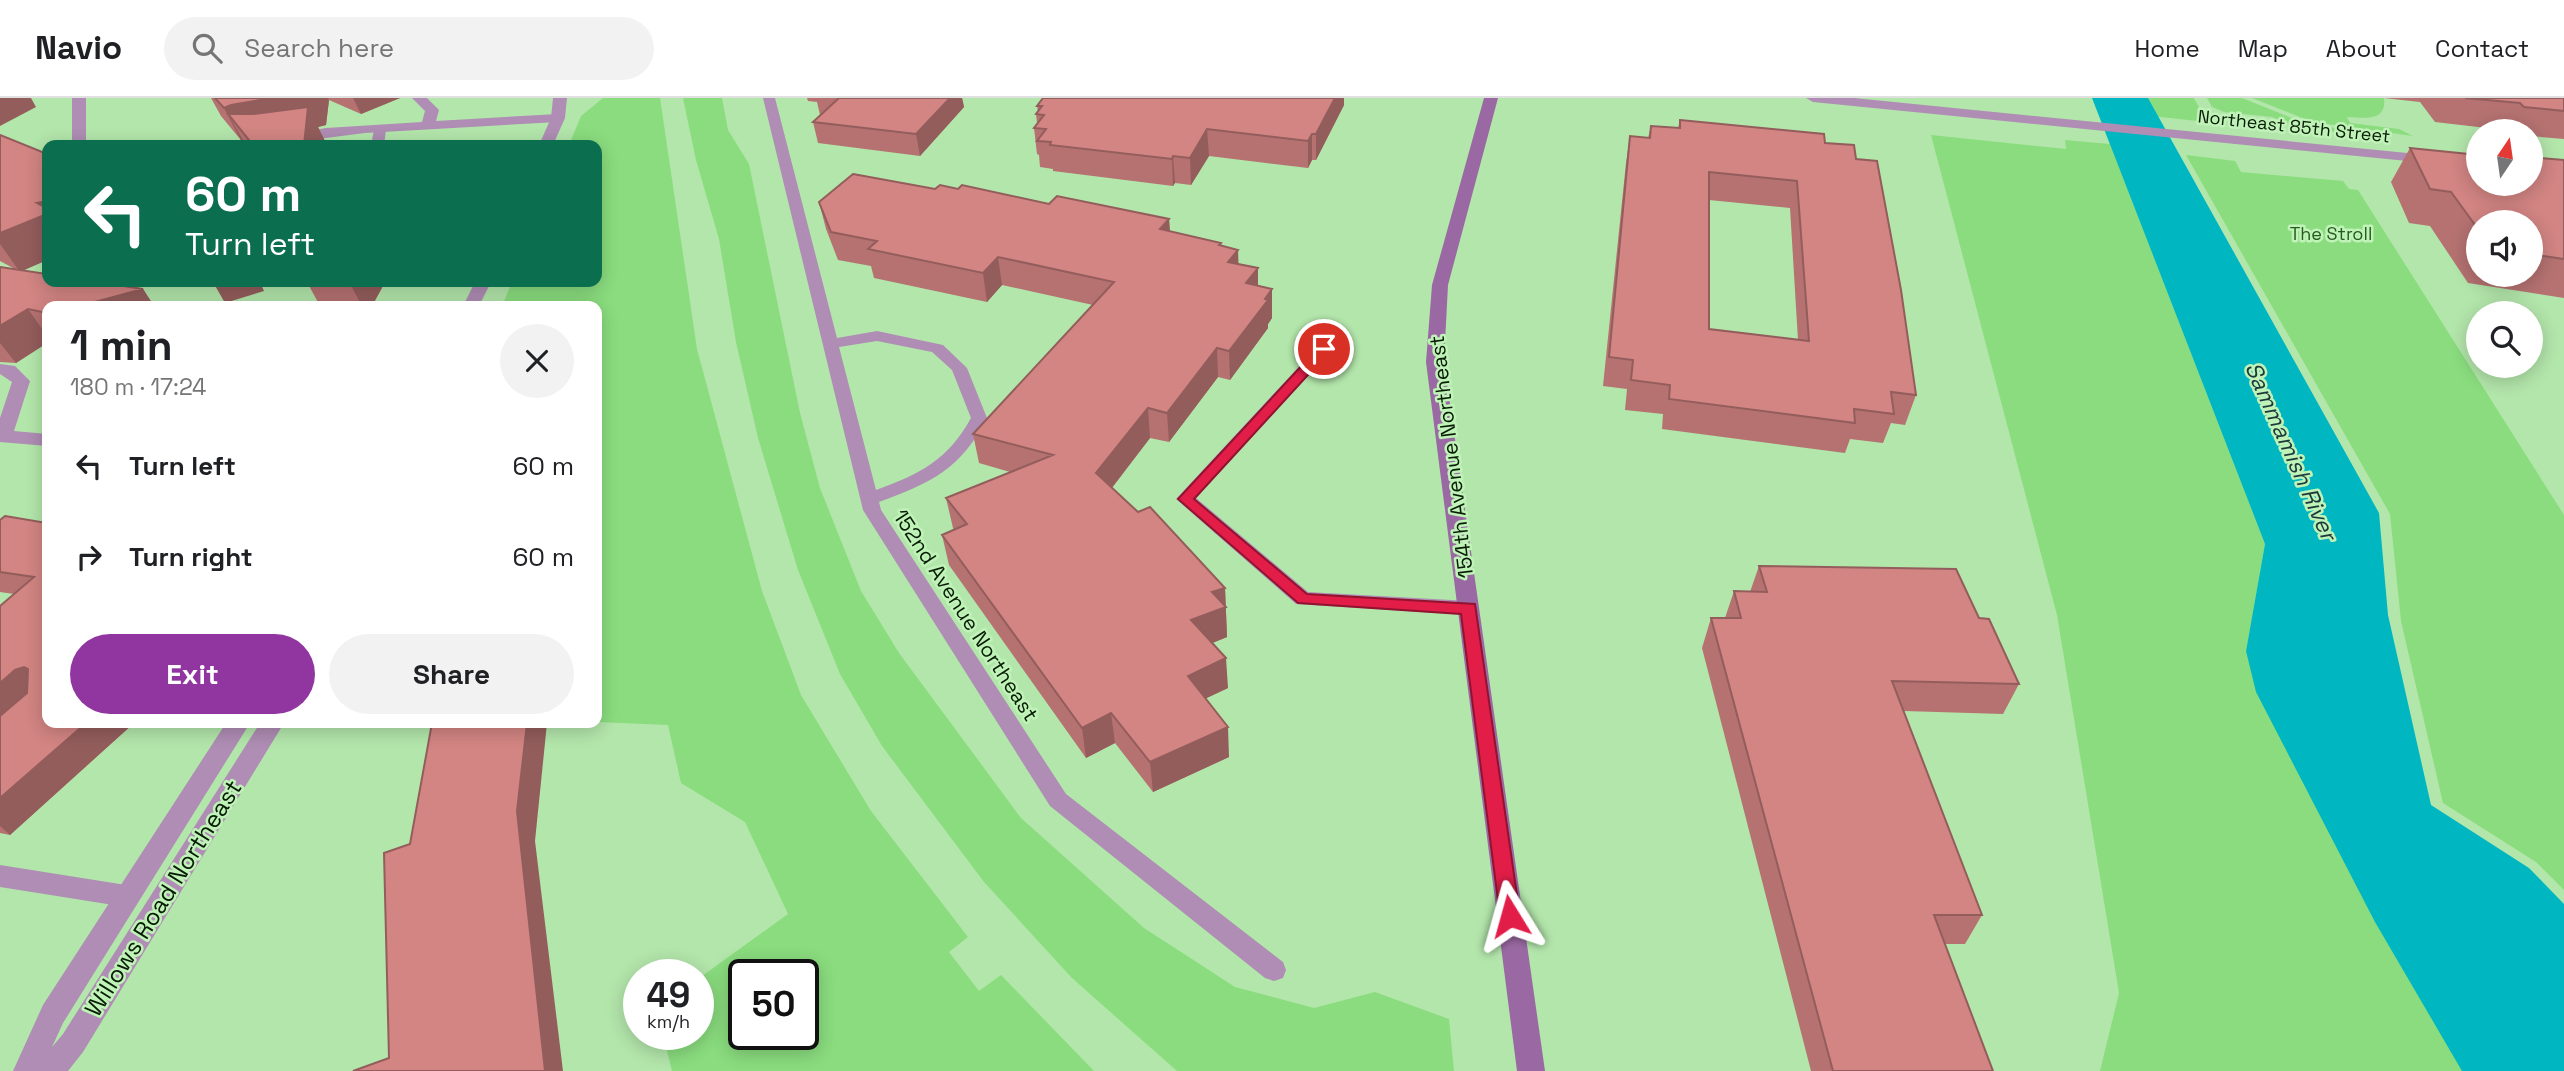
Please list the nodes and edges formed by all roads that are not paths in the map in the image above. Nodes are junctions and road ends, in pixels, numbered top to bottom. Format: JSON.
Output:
{"nodes":[{"id":1,"x":79,"y":98,"type":"edge"},
{"id":2,"x":419,"y":98,"type":"edge"},
{"id":3,"x":560,"y":98,"type":"edge"},
{"id":4,"x":769,"y":98,"type":"edge"},
{"id":5,"x":1491,"y":98,"type":"edge"},
{"id":6,"x":1813,"y":98,"type":"edge"},
{"id":7,"x":558,"y":118,"type":"junction"},
{"id":8,"x":427,"y":127,"type":"junction"},
{"id":9,"x":380,"y":130,"type":"junction"},
{"id":10,"x":79,"y":140,"type":"edge"},
{"id":11,"x":273,"y":140,"type":"edge"},
{"id":12,"x":378,"y":140,"type":"edge"},
{"id":13,"x":548,"y":140,"type":"edge"},
{"id":14,"x":2466,"y":163,"type":"edge"},
{"id":15,"x":831,"y":344,"type":"junction"},
{"id":16,"x":1324,"y":349,"type":"dead end"},
{"id":17,"x":0,"y":369,"type":"edge"},
{"id":18,"x":2,"y":435,"type":"edge"},
{"id":19,"x":42,"y":439,"type":"edge"},
{"id":20,"x":869,"y":499,"type":"junction"},
{"id":21,"x":1469,"y":608,"type":"junction"},
{"id":22,"x":235,"y":728,"type":"edge"},
{"id":23,"x":269,"y":728,"type":"edge"},
{"id":24,"x":0,"y":876,"type":"edge"},
{"id":25,"x":126,"y":896,"type":"junction"},
{"id":26,"x":1274,"y":970,"type":"dead end"},
{"id":27,"x":27,"y":1071,"type":"edge"},
{"id":28,"x":50,"y":1071,"type":"edge"},
{"id":29,"x":1531,"y":1071,"type":"edge"}],
"edges":[{"from":1,"to":10,"type":"street"},
{"from":2,"to":8,"type":"street"},
{"from":3,"to":7,"type":"street"},
{"from":4,"to":15,"type":"lane","name":"152nd Avenue Northeast"},
{"from":5,"to":21,"type":"main road","name":"154th Avenue Northeast"},
{"from":6,"to":14,"type":"street","name":"Northeast 85th Street"},
{"from":7,"to":8,"type":"street"},
{"from":7,"to":13,"type":"street"},
{"from":8,"to":9,"type":"street"},
{"from":9,"to":11,"type":"street"},
{"from":9,"to":12,"type":"lane"},
{"from":15,"to":20,"type":"lane","name":"152nd Avenue Northeast"},
{"from":15,"to":20,"type":"lane"},
{"from":16,"to":21,"type":"lane"},
{"from":17,"to":18,"type":"street"},
{"from":18,"to":19,"type":"street"},
{"from":20,"to":26,"type":"lane","name":"152nd Avenue Northeast"},
{"from":21,"to":29,"type":"main road","name":"154th Avenue Northeast"},
{"from":22,"to":25,"type":"street","name":"Willows Road Northeast"},
{"from":23,"to":28,"type":"street","name":"Willows Road Northeast"},
{"from":24,"to":25,"type":"street"},
{"from":25,"to":27,"type":"street","name":"Willows Road Northeast"}]}
